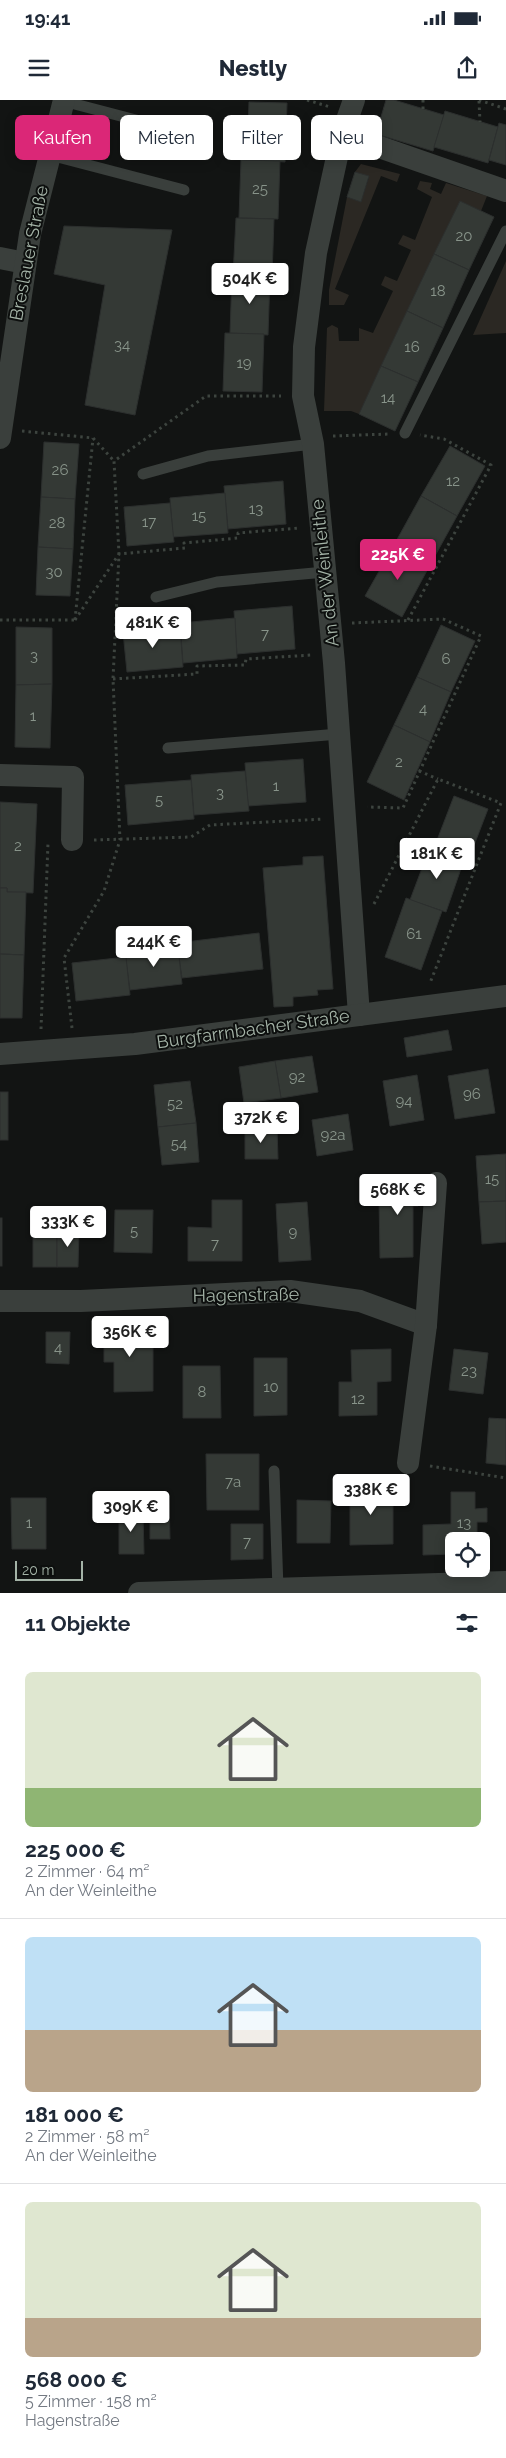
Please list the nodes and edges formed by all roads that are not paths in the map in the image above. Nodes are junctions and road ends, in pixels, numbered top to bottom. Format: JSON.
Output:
{"nodes":[{"id":1,"x":354,"y":100,"type":"edge"},
{"id":2,"x":64,"y":101,"type":"edge"},
{"id":3,"x":60,"y":115,"type":"edge"},
{"id":4,"x":349,"y":115,"type":"edge"},
{"id":5,"x":120,"y":116,"type":"edge"},
{"id":6,"x":382,"y":148,"type":"edge"},
{"id":7,"x":49,"y":160,"type":"edge"},
{"id":8,"x":69,"y":160,"type":"edge"},
{"id":9,"x":336,"y":160,"type":"edge"},
{"id":10,"x":184,"y":190,"type":"dead end"},
{"id":11,"x":506,"y":191,"type":"edge"},
{"id":12,"x":506,"y":231,"type":"edge"},
{"id":13,"x":0,"y":258,"type":"edge"},
{"id":14,"x":25,"y":262,"type":"junction"},
{"id":15,"x":405,"y":433,"type":"road end"},
{"id":16,"x":1,"y":434,"type":"edge"},
{"id":17,"x":312,"y":440,"type":"junction"},
{"id":18,"x":143,"y":474,"type":"dead end"},
{"id":19,"x":324,"y":572,"type":"junction"},
{"id":20,"x":156,"y":597,"type":"dead end"},
{"id":21,"x":339,"y":734,"type":"junction"},
{"id":22,"x":168,"y":748,"type":"dead end"},
{"id":23,"x":0,"y":775,"type":"edge"},
{"id":24,"x":72,"y":840,"type":"dead end"},
{"id":25,"x":506,"y":996,"type":"edge"},
{"id":26,"x":359,"y":1015,"type":"junction"},
{"id":27,"x":0,"y":1054,"type":"edge"},
{"id":28,"x":436,"y":1184,"type":"dead end"},
{"id":29,"x":0,"y":1301,"type":"edge"},
{"id":30,"x":426,"y":1326,"type":"junction"},
{"id":31,"x":408,"y":1463,"type":"road end"},
{"id":32,"x":274,"y":1471,"type":"dead end"},
{"id":33,"x":506,"y":1582,"type":"edge"},
{"id":34,"x":278,"y":1589,"type":"junction"},
{"id":35,"x":139,"y":1593,"type":"edge"}],
"edges":[{"from":1,"to":4,"type":"street","name":"An der Weinleithe"},
{"from":2,"to":3,"type":"street","name":"Breslauer Straße"},
{"from":2,"to":5,"type":"lane"},
{"from":6,"to":11,"type":"street"},
{"from":7,"to":14,"type":"street","name":"Breslauer Straße"},
{"from":8,"to":10,"type":"lane"},
{"from":9,"to":17,"type":"street","name":"An der Weinleithe"},
{"from":12,"to":15,"type":"lane"},
{"from":13,"to":14,"type":"street"},
{"from":14,"to":16,"type":"street","name":"Breslauer Straße"},
{"from":17,"to":18,"type":"lane"},
{"from":17,"to":19,"type":"street","name":"An der Weinleithe"},
{"from":19,"to":20,"type":"lane"},
{"from":19,"to":21,"type":"street","name":"An der Weinleithe"},
{"from":21,"to":22,"type":"lane"},
{"from":21,"to":26,"type":"street","name":"An der Weinleithe"},
{"from":23,"to":24,"type":"street"},
{"from":25,"to":26,"type":"street","name":"Burgfarrnbacher Straße"},
{"from":26,"to":27,"type":"street","name":"Burgfarrnbacher Straße"},
{"from":28,"to":30,"type":"street"},
{"from":29,"to":30,"type":"street","name":"Hagenstraße"},
{"from":30,"to":31,"type":"street"},
{"from":32,"to":34,"type":"lane"},
{"from":33,"to":34,"type":"street"},
{"from":34,"to":35,"type":"street"}]}
